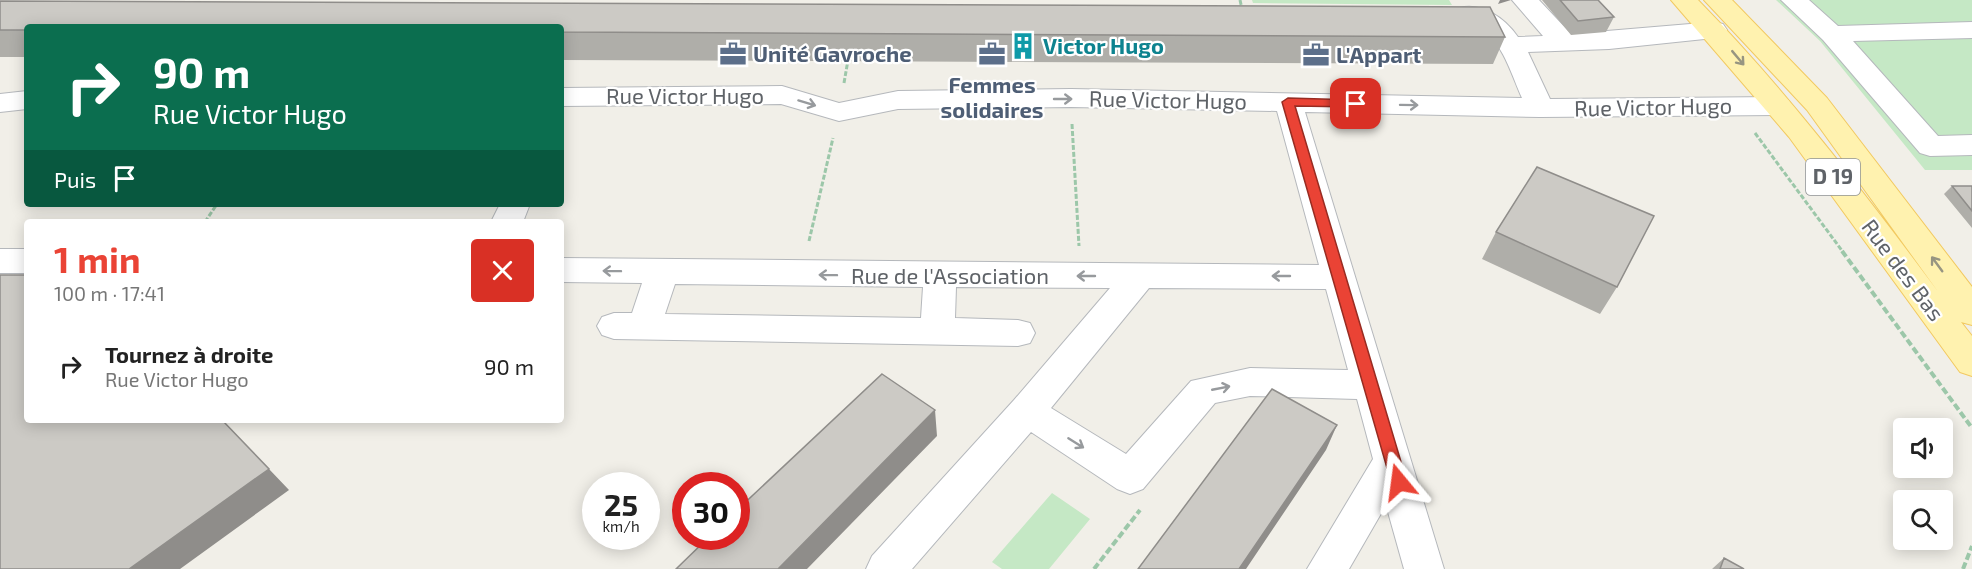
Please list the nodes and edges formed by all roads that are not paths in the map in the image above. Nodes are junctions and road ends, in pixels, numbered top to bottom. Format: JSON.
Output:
{"nodes":[{"id":1,"x":1525,"y":0,"type":"edge"},
{"id":2,"x":1684,"y":0,"type":"edge"},
{"id":3,"x":1717,"y":0,"type":"edge"},
{"id":4,"x":1794,"y":0,"type":"edge"},
{"id":5,"x":1448,"y":13,"type":"edge"},
{"id":6,"x":1714,"y":30,"type":"junction"},
{"id":7,"x":1972,"y":30,"type":"edge"},
{"id":8,"x":1832,"y":34,"type":"junction"},
{"id":9,"x":1565,"y":44,"type":"junction"},
{"id":10,"x":1510,"y":45,"type":"junction"},
{"id":11,"x":1806,"y":92,"type":"junction"},
{"id":12,"x":24,"y":100,"type":"edge"},
{"id":13,"x":564,"y":100,"type":"edge"},
{"id":14,"x":1288,"y":102,"type":"junction"},
{"id":15,"x":0,"y":103,"type":"edge"},
{"id":16,"x":1779,"y":106,"type":"junction"},
{"id":17,"x":1539,"y":108,"type":"junction"},
{"id":18,"x":1830,"y":120,"type":"junction"},
{"id":19,"x":1972,"y":145,"type":"edge"},
{"id":20,"x":0,"y":261,"type":"edge"},
{"id":21,"x":24,"y":261,"type":"edge"},
{"id":22,"x":564,"y":270,"type":"edge"},
{"id":23,"x":662,"y":272,"type":"junction"},
{"id":24,"x":940,"y":275,"type":"junction"},
{"id":25,"x":1140,"y":276,"type":"junction"},
{"id":26,"x":1340,"y":277,"type":"junction"},
{"id":27,"x":1972,"y":312,"type":"edge"},
{"id":28,"x":937,"y":332,"type":"junction"},
{"id":29,"x":1018,"y":333,"type":"dead end"},
{"id":30,"x":1972,"y":362,"type":"edge"},
{"id":31,"x":1372,"y":385,"type":"junction"},
{"id":32,"x":1027,"y":411,"type":"junction"},
{"id":33,"x":1392,"y":461,"type":"junction"},
{"id":34,"x":886,"y":569,"type":"edge"},
{"id":35,"x":1327,"y":569,"type":"edge"},
{"id":36,"x":1424,"y":569,"type":"edge"}],
"edges":[{"from":1,"to":9,"type":"street"},
{"from":2,"to":6,"type":"main road","name":"Rue des Bas","number":"D 19"},
{"from":3,"to":11,"type":"main road","name":"Rue des Bas","number":"D 19"},
{"from":4,"to":8,"type":"street"},
{"from":5,"to":10,"type":"street"},
{"from":6,"to":9,"type":"street"},
{"from":6,"to":16,"type":"main road","name":"Rue des Bas","number":"D 19","one_way":true},
{"from":7,"to":8,"type":"street"},
{"from":8,"to":19,"type":"street"},
{"from":9,"to":10,"type":"street"},
{"from":10,"to":17,"type":"street"},
{"from":11,"to":16,"type":"main road"},
{"from":11,"to":18,"type":"main road","name":"Rue des Bas","number":"D 19"},
{"from":12,"to":15,"type":"street"},
{"from":13,"to":14,"type":"street","name":"Rue Victor Hugo","one_way":true},
{"from":14,"to":17,"type":"street","name":"Rue Victor Hugo","one_way":true},
{"from":14,"to":26,"type":"street"},
{"from":16,"to":17,"type":"street","name":"Rue Victor Hugo"},
{"from":16,"to":18,"type":"main road"},
{"from":16,"to":30,"type":"main road","name":"Rue des Bas","number":"D 19"},
{"from":27,"to":18,"type":"main road","name":"Rue des Bas","number":"D 19","one_way":true},
{"from":20,"to":21,"type":"street"},
{"from":23,"to":22,"type":"street","name":"Rue de l'Association","one_way":true},
{"from":24,"to":23,"type":"street","name":"Rue de l'Association","one_way":true},
{"from":23,"to":28,"type":"street"},
{"from":25,"to":24,"type":"street","name":"Rue de l'Association","one_way":true},
{"from":24,"to":28,"type":"street"},
{"from":26,"to":25,"type":"street","name":"Rue de l'Association","one_way":true},
{"from":25,"to":32,"type":"street"},
{"from":26,"to":31,"type":"street"},
{"from":28,"to":29,"type":"street"},
{"from":32,"to":31,"type":"street","one_way":true},
{"from":31,"to":33,"type":"street"},
{"from":32,"to":34,"type":"street"},
{"from":33,"to":35,"type":"street"},
{"from":33,"to":36,"type":"street"}]}
